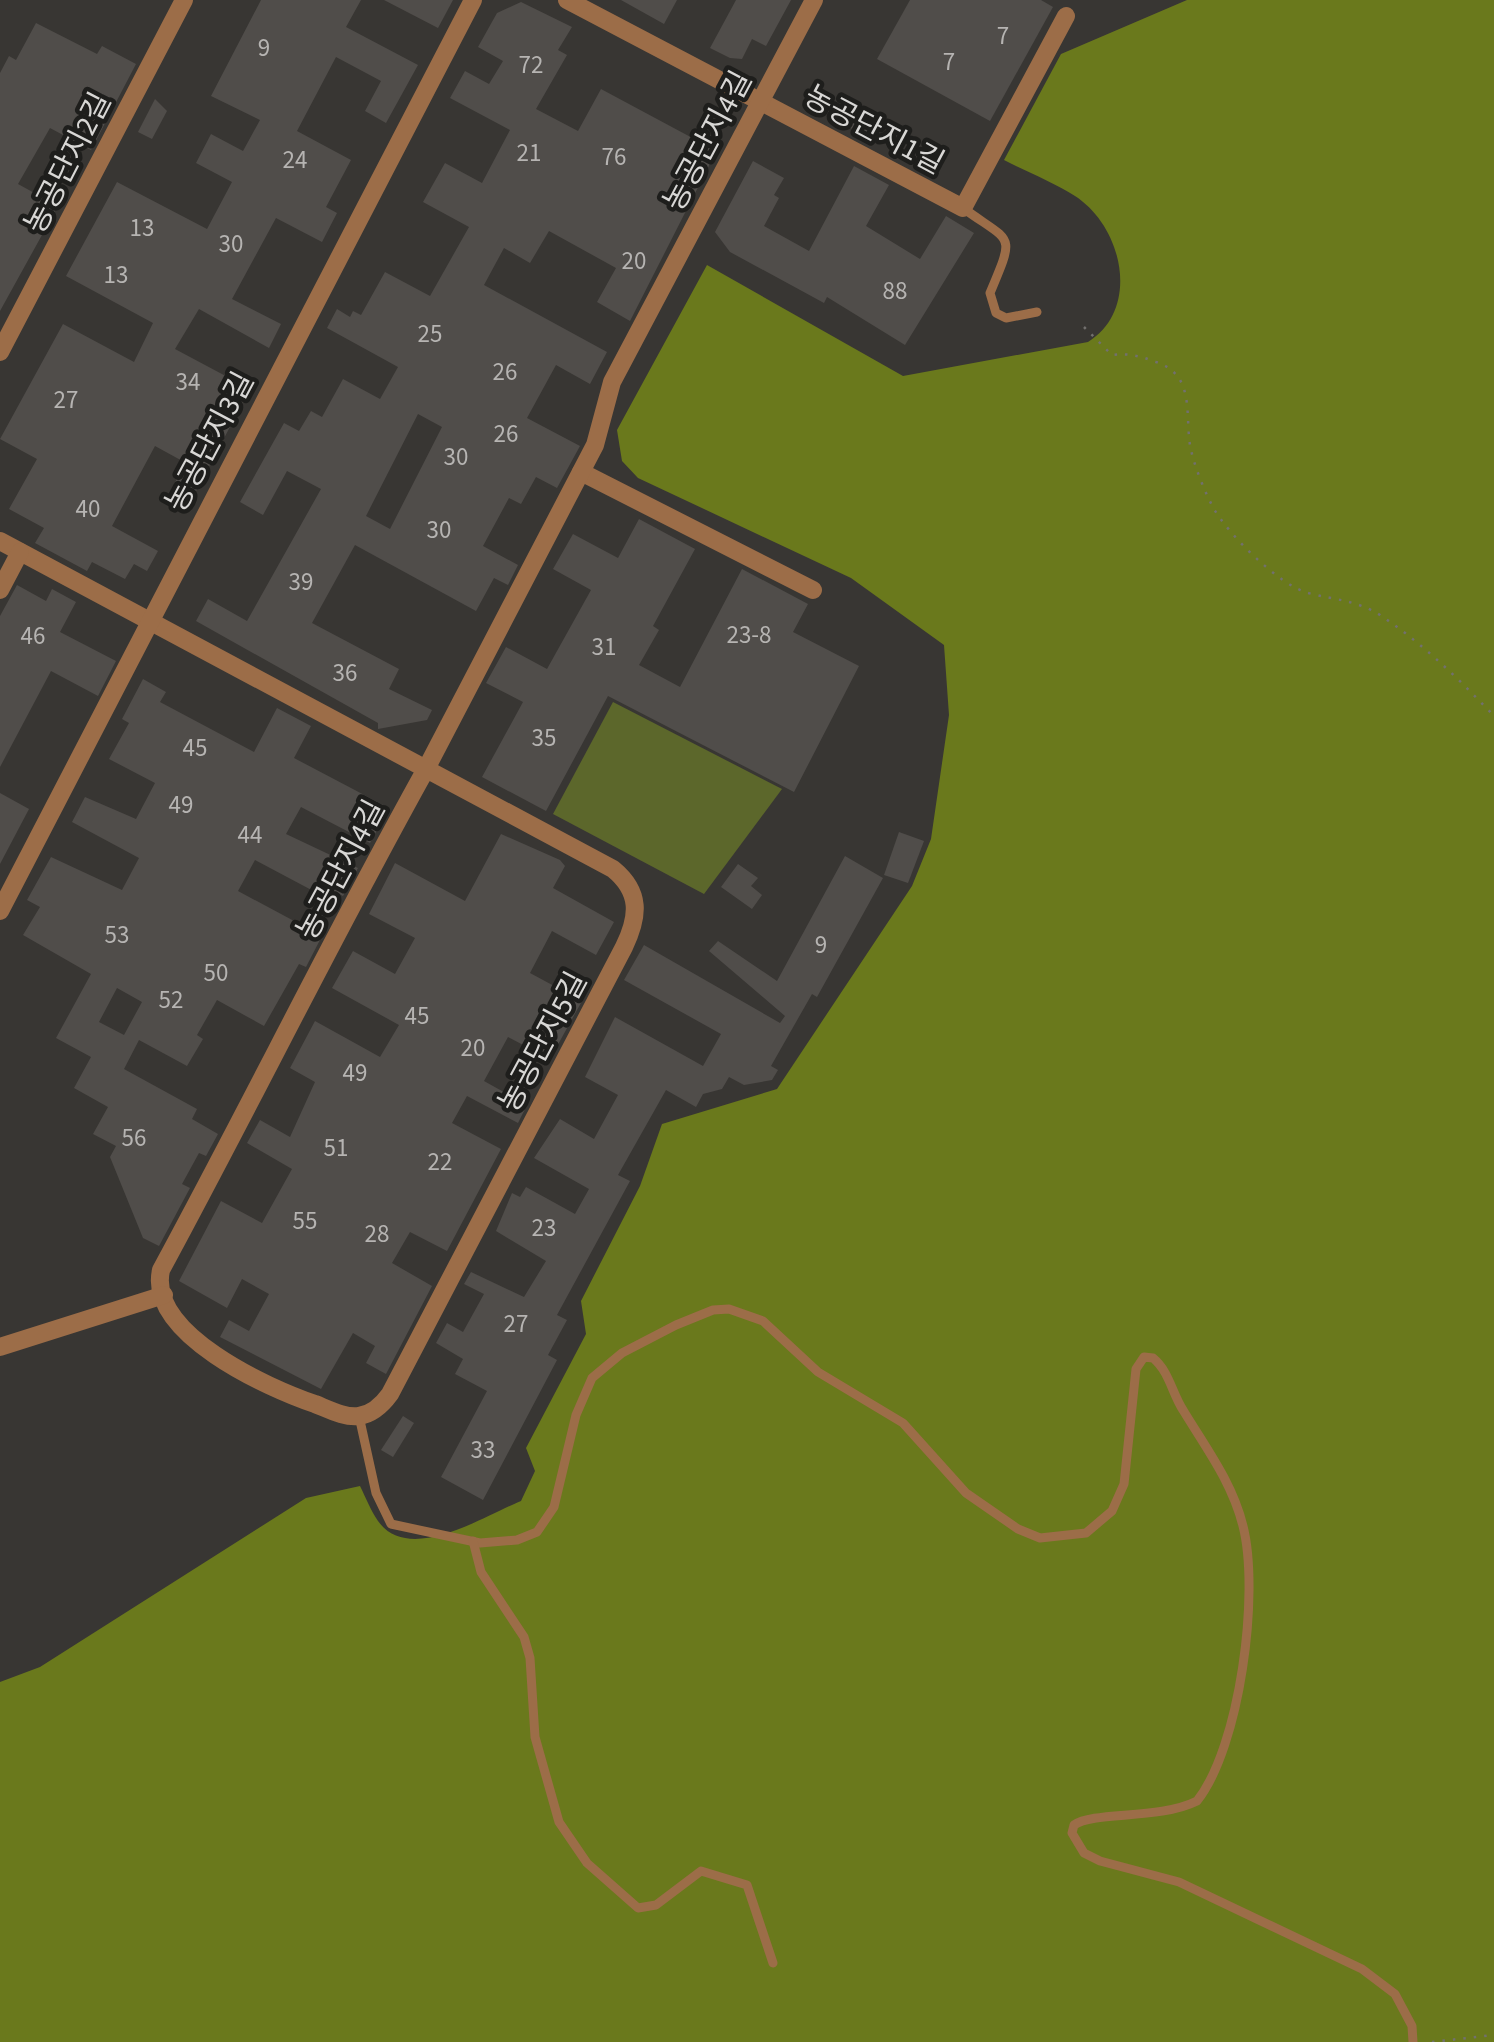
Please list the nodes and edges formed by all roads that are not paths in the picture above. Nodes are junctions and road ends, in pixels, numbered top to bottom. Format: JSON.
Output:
{"nodes":[{"id":1,"x":184,"y":0,"type":"edge"},
{"id":2,"x":473,"y":0,"type":"edge"},
{"id":3,"x":568,"y":0,"type":"edge"},
{"id":4,"x":814,"y":0,"type":"edge"},
{"id":5,"x":1066,"y":16,"type":"dead end"},
{"id":6,"x":760,"y":101,"type":"junction"},
{"id":7,"x":962,"y":208,"type":"junction"},
{"id":8,"x":1036,"y":312,"type":"dead end"},
{"id":9,"x":0,"y":352,"type":"edge"},
{"id":10,"x":581,"y":472,"type":"junction"},
{"id":11,"x":0,"y":541,"type":"edge"},
{"id":12,"x":20,"y":552,"type":"junction"},
{"id":13,"x":0,"y":590,"type":"edge"},
{"id":14,"x":813,"y":590,"type":"dead end"},
{"id":15,"x":148,"y":620,"type":"junction"},
{"id":16,"x":426,"y":769,"type":"junction"},
{"id":17,"x":0,"y":911,"type":"edge"},
{"id":18,"x":164,"y":1295,"type":"junction"},
{"id":19,"x":0,"y":1348,"type":"edge"},
{"id":20,"x":358,"y":1416,"type":"junction"},
{"id":21,"x":473,"y":1540,"type":"junction"},
{"id":22,"x":773,"y":1963,"type":"dead end"},
{"id":23,"x":1413,"y":2042,"type":"edge"}],
"edges":[{"from":1,"to":9,"type":"street","name":"농공단지2길"},
{"from":2,"to":15,"type":"street","name":"농공단지3길"},
{"from":3,"to":6,"type":"street","name":"농공단지1길"},
{"from":4,"to":6,"type":"street","name":"농공단지4길"},
{"from":5,"to":7,"type":"street","name":"농공단지1길"},
{"from":6,"to":7,"type":"street","name":"농공단지1길"},
{"from":6,"to":10,"type":"street","name":"농공단지4길"},
{"from":7,"to":8,"type":"lane"},
{"from":10,"to":14,"type":"street"},
{"from":10,"to":16,"type":"street","name":"농공단지4길"},
{"from":11,"to":12,"type":"street"},
{"from":12,"to":13,"type":"street"},
{"from":12,"to":15,"type":"street"},
{"from":15,"to":16,"type":"street","name":"농공단지5길"},
{"from":15,"to":17,"type":"street","name":"농공단지3길"},
{"from":16,"to":18,"type":"street","name":"농공단지4길"},
{"from":16,"to":20,"type":"street","name":"농공단지5길"},
{"from":18,"to":19,"type":"street"},
{"from":18,"to":20,"type":"street"},
{"from":20,"to":21,"type":"lane"},
{"from":21,"to":22,"type":"lane"},
{"from":21,"to":23,"type":"lane"}]}
